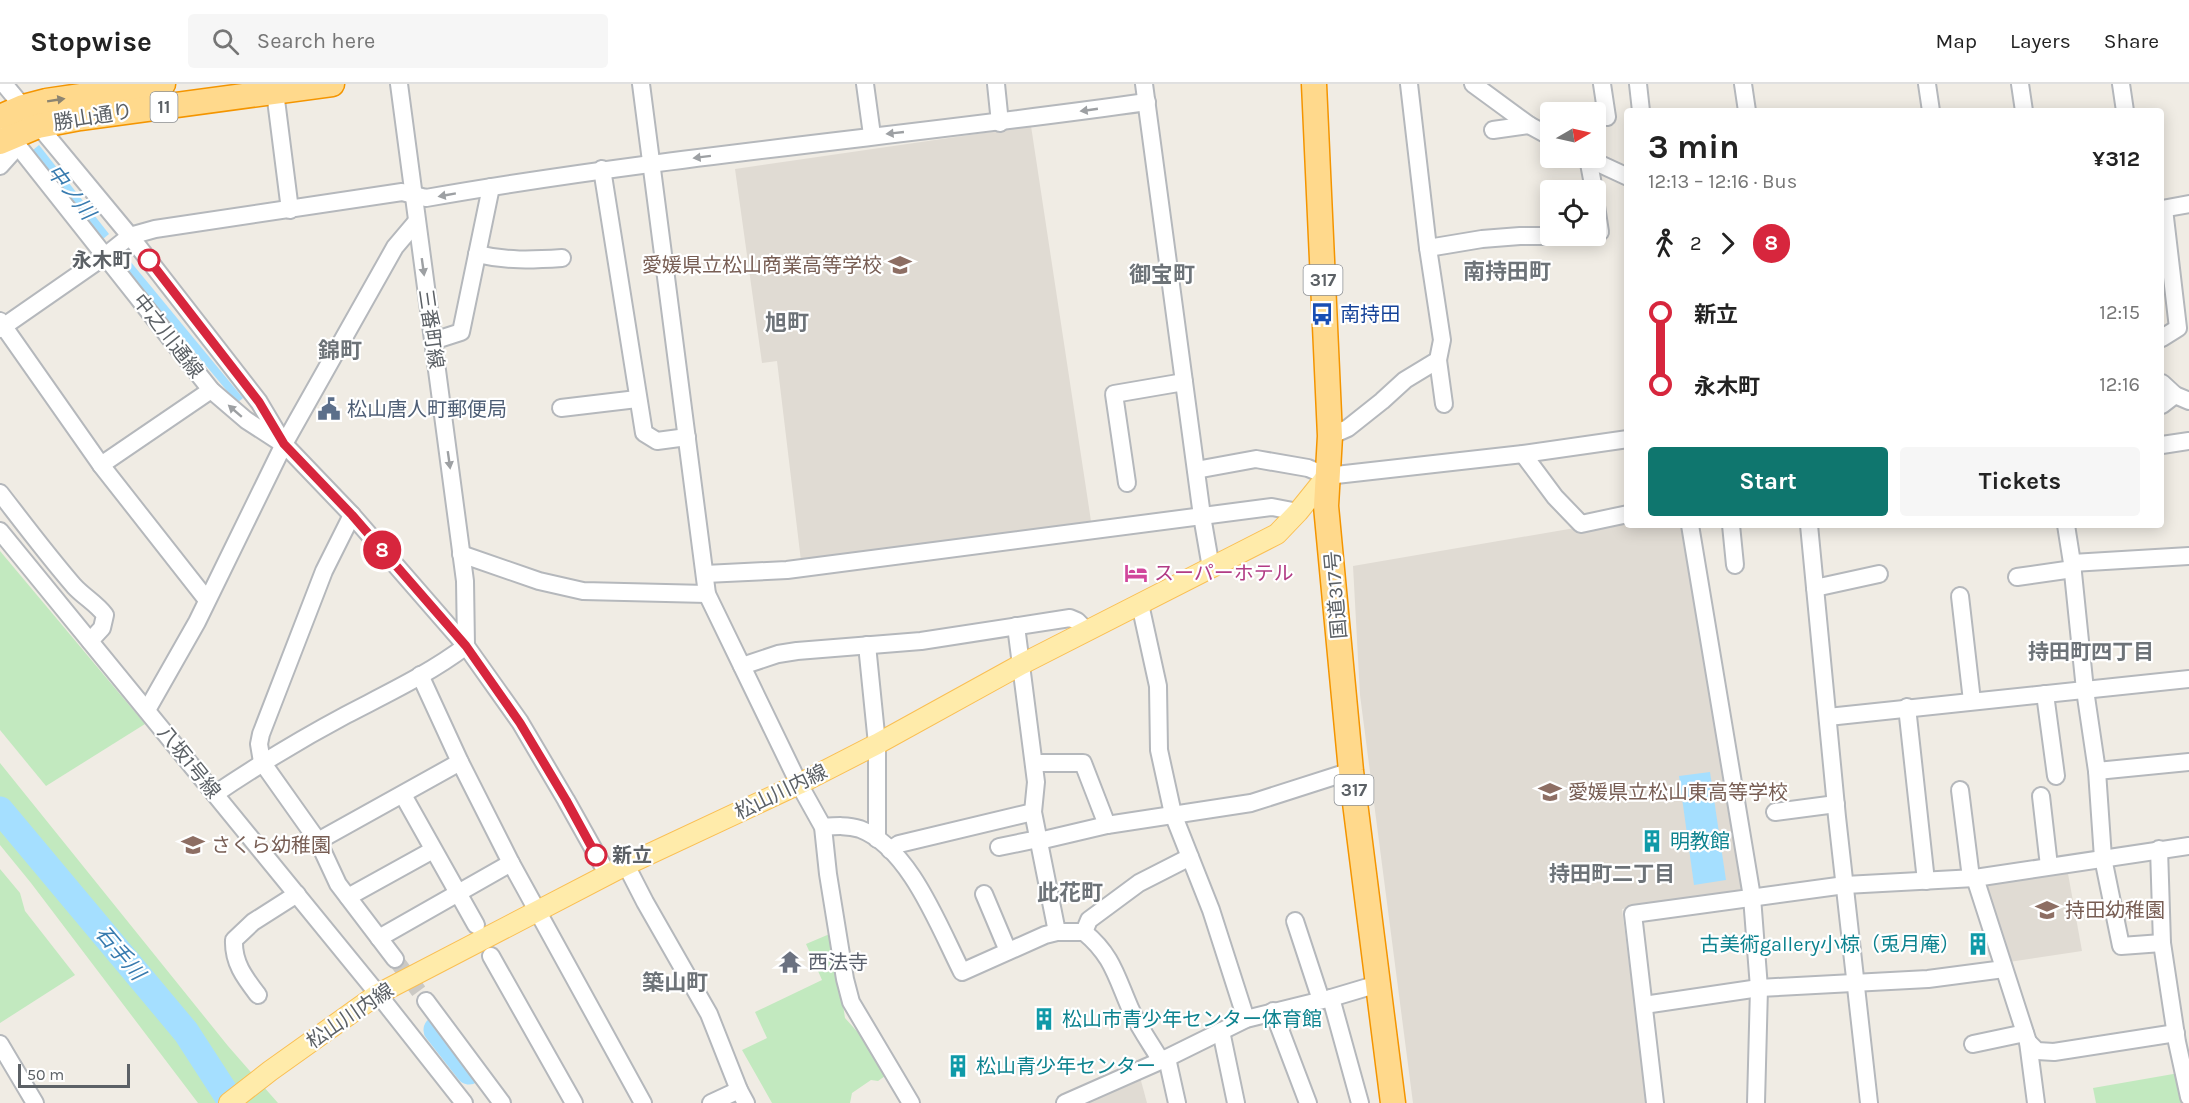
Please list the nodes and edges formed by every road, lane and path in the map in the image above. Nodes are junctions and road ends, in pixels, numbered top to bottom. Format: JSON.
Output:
{"nodes":[{"id":1,"x":4,"y":84,"type":"edge"},
{"id":2,"x":332,"y":84,"type":"edge"},
{"id":3,"x":399,"y":84,"type":"edge"},
{"id":4,"x":641,"y":84,"type":"edge"},
{"id":5,"x":865,"y":84,"type":"edge"},
{"id":6,"x":996,"y":84,"type":"edge"},
{"id":7,"x":1144,"y":84,"type":"edge"},
{"id":8,"x":1314,"y":84,"type":"edge"},
{"id":9,"x":1409,"y":84,"type":"edge"},
{"id":10,"x":1473,"y":84,"type":"edge"},
{"id":11,"x":1602,"y":84,"type":"edge"},
{"id":12,"x":1638,"y":84,"type":"edge"},
{"id":13,"x":1743,"y":84,"type":"edge"},
{"id":14,"x":1927,"y":84,"type":"edge"},
{"id":15,"x":2020,"y":84,"type":"edge"},
{"id":16,"x":2121,"y":84,"type":"edge"},
{"id":17,"x":153,"y":85,"type":"edge"},
{"id":18,"x":305,"y":86,"type":"edge"},
{"id":19,"x":106,"y":88,"type":"edge"},
{"id":20,"x":274,"y":88,"type":"edge"},
{"id":21,"x":211,"y":92,"type":"edge"},
{"id":22,"x":1147,"y":102,"type":"junction"},
{"id":23,"x":23,"y":107,"type":"junction"},
{"id":24,"x":1641,"y":108,"type":"edge"},
{"id":25,"x":1747,"y":108,"type":"edge"},
{"id":26,"x":1931,"y":108,"type":"edge"},
{"id":27,"x":2024,"y":108,"type":"edge"},
{"id":28,"x":2125,"y":108,"type":"edge"},
{"id":29,"x":1607,"y":117,"type":"dead end"},
{"id":30,"x":1000,"y":123,"type":"junction"},
{"id":31,"x":1529,"y":124,"type":"junction"},
{"id":32,"x":38,"y":126,"type":"junction"},
{"id":33,"x":1493,"y":130,"type":"dead end"},
{"id":34,"x":1540,"y":130,"type":"edge"},
{"id":35,"x":5,"y":134,"type":"edge"},
{"id":36,"x":872,"y":135,"type":"junction"},
{"id":37,"x":651,"y":163,"type":"junction"},
{"id":38,"x":0,"y":166,"type":"edge"},
{"id":39,"x":1606,"y":167,"type":"edge"},
{"id":40,"x":602,"y":169,"type":"junction"},
{"id":41,"x":1624,"y":175,"type":"edge"},
{"id":42,"x":491,"y":187,"type":"junction"},
{"id":43,"x":414,"y":195,"type":"junction"},
{"id":44,"x":2189,"y":204,"type":"edge"},
{"id":45,"x":2164,"y":209,"type":"edge"},
{"id":46,"x":290,"y":210,"type":"junction"},
{"id":47,"x":2164,"y":217,"type":"edge"},
{"id":48,"x":417,"y":221,"type":"junction"},
{"id":49,"x":130,"y":236,"type":"junction"},
{"id":50,"x":1540,"y":236,"type":"edge"},
{"id":51,"x":1428,"y":248,"type":"junction"},
{"id":52,"x":477,"y":254,"type":"junction"},
{"id":53,"x":105,"y":256,"type":"junction"},
{"id":54,"x":562,"y":258,"type":"dead end"},
{"id":55,"x":1,"y":326,"type":"edge"},
{"id":56,"x":2164,"y":337,"type":"edge"},
{"id":57,"x":433,"y":341,"type":"junction"},
{"id":58,"x":1438,"y":360,"type":"junction"},
{"id":59,"x":1185,"y":382,"type":"junction"},
{"id":60,"x":2164,"y":384,"type":"edge"},
{"id":61,"x":211,"y":390,"type":"junction"},
{"id":62,"x":2182,"y":398,"type":"edge"},
{"id":63,"x":637,"y":399,"type":"junction"},
{"id":64,"x":1444,"y":404,"type":"dead end"},
{"id":65,"x":2164,"y":404,"type":"edge"},
{"id":66,"x":561,"y":408,"type":"dead end"},
{"id":67,"x":1330,"y":436,"type":"junction"},
{"id":68,"x":687,"y":437,"type":"junction"},
{"id":69,"x":1624,"y":440,"type":"edge"},
{"id":70,"x":2189,"y":441,"type":"edge"},
{"id":71,"x":284,"y":444,"type":"junction"},
{"id":72,"x":2164,"y":445,"type":"edge"},
{"id":73,"x":1523,"y":454,"type":"junction"},
{"id":74,"x":101,"y":465,"type":"junction"},
{"id":75,"x":1196,"y":470,"type":"junction"},
{"id":76,"x":1327,"y":476,"type":"junction"},
{"id":77,"x":1127,"y":483,"type":"dead end"},
{"id":78,"x":0,"y":492,"type":"edge"},
{"id":79,"x":1298,"y":513,"type":"junction"},
{"id":80,"x":352,"y":515,"type":"junction"},
{"id":81,"x":1624,"y":515,"type":"edge"},
{"id":82,"x":1202,"y":516,"type":"junction"},
{"id":83,"x":1690,"y":528,"type":"edge"},
{"id":84,"x":1731,"y":528,"type":"edge"},
{"id":85,"x":1809,"y":528,"type":"edge"},
{"id":86,"x":2066,"y":528,"type":"edge"},
{"id":87,"x":0,"y":531,"type":"edge"},
{"id":88,"x":461,"y":554,"type":"junction"},
{"id":89,"x":2189,"y":556,"type":"edge"},
{"id":90,"x":1735,"y":565,"type":"dead end"},
{"id":91,"x":2072,"y":566,"type":"junction"},
{"id":92,"x":1211,"y":568,"type":"junction"},
{"id":93,"x":705,"y":574,"type":"junction"},
{"id":94,"x":1879,"y":574,"type":"dead end"},
{"id":95,"x":2017,"y":578,"type":"dead end"},
{"id":96,"x":1815,"y":588,"type":"junction"},
{"id":97,"x":707,"y":594,"type":"junction"},
{"id":98,"x":1960,"y":597,"type":"dead end"},
{"id":99,"x":207,"y":600,"type":"junction"},
{"id":100,"x":1140,"y":604,"type":"junction"},
{"id":101,"x":1016,"y":626,"type":"junction"},
{"id":102,"x":1087,"y":631,"type":"junction"},
{"id":103,"x":90,"y":641,"type":"junction"},
{"id":104,"x":867,"y":645,"type":"junction"},
{"id":105,"x":466,"y":646,"type":"junction"},
{"id":106,"x":1022,"y":664,"type":"junction"},
{"id":107,"x":742,"y":666,"type":"junction"},
{"id":108,"x":420,"y":675,"type":"junction"},
{"id":109,"x":2189,"y":680,"type":"edge"},
{"id":110,"x":2085,"y":690,"type":"junction"},
{"id":111,"x":2045,"y":694,"type":"junction"},
{"id":112,"x":1972,"y":701,"type":"junction"},
{"id":113,"x":1907,"y":707,"type":"junction"},
{"id":114,"x":147,"y":710,"type":"junction"},
{"id":115,"x":1828,"y":717,"type":"junction"},
{"id":116,"x":877,"y":744,"type":"junction"},
{"id":117,"x":262,"y":762,"type":"junction"},
{"id":118,"x":460,"y":762,"type":"junction"},
{"id":119,"x":2189,"y":762,"type":"edge"},
{"id":120,"x":1034,"y":763,"type":"junction"},
{"id":121,"x":1351,"y":771,"type":"junction"},
{"id":122,"x":2097,"y":771,"type":"junction"},
{"id":123,"x":2056,"y":776,"type":"dead end"},
{"id":124,"x":799,"y":784,"type":"junction"},
{"id":125,"x":1960,"y":790,"type":"dead end"},
{"id":126,"x":215,"y":794,"type":"junction"},
{"id":127,"x":403,"y":795,"type":"junction"},
{"id":128,"x":2041,"y":796,"type":"dead end"},
{"id":129,"x":1836,"y":804,"type":"junction"},
{"id":130,"x":1033,"y":812,"type":"junction"},
{"id":131,"x":1775,"y":812,"type":"dead end"},
{"id":132,"x":1173,"y":814,"type":"junction"},
{"id":133,"x":1107,"y":825,"type":"junction"},
{"id":134,"x":824,"y":827,"type":"junction"},
{"id":135,"x":1038,"y":840,"type":"junction"},
{"id":136,"x":318,"y":841,"type":"junction"},
{"id":137,"x":884,"y":845,"type":"junction"},
{"id":138,"x":2189,"y":846,"type":"edge"},
{"id":139,"x":999,"y":847,"type":"dead end"},
{"id":140,"x":433,"y":849,"type":"junction"},
{"id":141,"x":2160,"y":849,"type":"junction"},
{"id":142,"x":1190,"y":857,"type":"junction"},
{"id":143,"x":2103,"y":858,"type":"junction"},
{"id":144,"x":511,"y":863,"type":"junction"},
{"id":145,"x":627,"y":865,"type":"junction"},
{"id":146,"x":2049,"y":866,"type":"junction"},
{"id":147,"x":608,"y":875,"type":"junction"},
{"id":148,"x":1973,"y":878,"type":"junction"},
{"id":149,"x":1926,"y":881,"type":"junction"},
{"id":150,"x":1845,"y":885,"type":"junction"},
{"id":151,"x":297,"y":894,"type":"junction"},
{"id":152,"x":458,"y":894,"type":"junction"},
{"id":153,"x":984,"y":894,"type":"dead end"},
{"id":154,"x":348,"y":897,"type":"junction"},
{"id":155,"x":1752,"y":897,"type":"junction"},
{"id":156,"x":538,"y":909,"type":"junction"},
{"id":157,"x":1295,"y":921,"type":"dead end"},
{"id":158,"x":476,"y":925,"type":"dead end"},
{"id":159,"x":1057,"y":932,"type":"junction"},
{"id":160,"x":1084,"y":932,"type":"junction"},
{"id":161,"x":379,"y":938,"type":"junction"},
{"id":162,"x":2162,"y":943,"type":"junction"},
{"id":163,"x":1008,"y":951,"type":"junction"},
{"id":164,"x":491,"y":956,"type":"dead end"},
{"id":165,"x":395,"y":959,"type":"tunnel mouth"},
{"id":166,"x":2004,"y":969,"type":"junction"},
{"id":167,"x":1855,"y":982,"type":"junction"},
{"id":168,"x":1378,"y":984,"type":"junction"},
{"id":169,"x":1759,"y":988,"type":"junction"},
{"id":170,"x":378,"y":994,"type":"junction"},
{"id":171,"x":258,"y":995,"type":"dead end"},
{"id":172,"x":1326,"y":999,"type":"junction"},
{"id":173,"x":426,"y":1001,"type":"tunnel mouth"},
{"id":174,"x":1644,"y":1005,"type":"junction"},
{"id":175,"x":1274,"y":1011,"type":"junction"},
{"id":176,"x":1246,"y":1019,"type":"junction"},
{"id":177,"x":1221,"y":1031,"type":"junction"},
{"id":178,"x":2026,"y":1038,"type":"junction"},
{"id":179,"x":2181,"y":1038,"type":"edge"},
{"id":180,"x":0,"y":1044,"type":"edge"},
{"id":181,"x":1973,"y":1044,"type":"dead end"},
{"id":182,"x":1164,"y":1060,"type":"junction"},
{"id":183,"x":743,"y":1096,"type":"edge"},
{"id":184,"x":2189,"y":1097,"type":"edge"},
{"id":185,"x":35,"y":1103,"type":"edge"},
{"id":186,"x":229,"y":1103,"type":"edge"},
{"id":187,"x":464,"y":1103,"type":"edge"},
{"id":188,"x":502,"y":1103,"type":"edge"},
{"id":189,"x":574,"y":1103,"type":"edge"},
{"id":190,"x":643,"y":1103,"type":"edge"},
{"id":191,"x":711,"y":1103,"type":"edge"},
{"id":192,"x":911,"y":1103,"type":"edge"},
{"id":193,"x":1065,"y":1103,"type":"edge"},
{"id":194,"x":1177,"y":1103,"type":"edge"},
{"id":195,"x":1236,"y":1103,"type":"edge"},
{"id":196,"x":1308,"y":1103,"type":"edge"},
{"id":197,"x":1360,"y":1103,"type":"edge"},
{"id":198,"x":1393,"y":1103,"type":"edge"},
{"id":199,"x":1655,"y":1103,"type":"edge"},
{"id":200,"x":1756,"y":1103,"type":"edge"},
{"id":201,"x":1869,"y":1103,"type":"edge"},
{"id":202,"x":2036,"y":1103,"type":"edge"}],
"edges":[{"from":1,"to":23,"type":"street","name":"中之川通線"},
{"from":2,"to":18,"type":"highway","name":"勝山通り","number":"11"},
{"from":3,"to":43,"type":"street","name":"三番町線"},
{"from":4,"to":37,"type":"street"},
{"from":5,"to":36,"type":"street"},
{"from":6,"to":30,"type":"street"},
{"from":7,"to":22,"type":"street"},
{"from":8,"to":67,"type":"highway","name":"国道317号","number":"317"},
{"from":9,"to":51,"type":"street"},
{"from":10,"to":31,"type":"street"},
{"from":11,"to":29,"type":"street"},
{"from":12,"to":24,"type":"street"},
{"from":13,"to":25,"type":"street"},
{"from":14,"to":26,"type":"street"},
{"from":15,"to":27,"type":"street"},
{"from":16,"to":28,"type":"street"},
{"from":17,"to":19,"type":"highway","name":"勝山通り","number":"11"},
{"from":18,"to":20,"type":"highway","name":"勝山通り","number":"11"},
{"from":23,"to":19,"type":"highway","name":"勝山通り","number":"11","one_way":true},
{"from":20,"to":21,"type":"highway","name":"勝山通り","number":"11"},
{"from":20,"to":46,"type":"street"},
{"from":21,"to":32,"type":"highway","name":"勝山通り","number":"11"},
{"from":22,"to":30,"type":"street","one_way":true},
{"from":22,"to":59,"type":"street"},
{"from":23,"to":32,"type":"street","name":"中之川通線"},
{"from":23,"to":35,"type":"highway","name":"勝山通り","number":"11"},
{"from":30,"to":36,"type":"street","one_way":true},
{"from":31,"to":33,"type":"street"},
{"from":31,"to":34,"type":"street"},
{"from":32,"to":35,"type":"highway","name":"勝山通り","number":"11"},
{"from":32,"to":49,"type":"street","name":"中之川通線"},
{"from":35,"to":38,"type":"street"},
{"from":35,"to":53,"type":"street","name":"中之川通線"},
{"from":36,"to":37,"type":"street","one_way":true},
{"from":37,"to":40,"type":"street"},
{"from":37,"to":68,"type":"street"},
{"from":39,"to":41,"type":"street"},
{"from":40,"to":42,"type":"street"},
{"from":40,"to":63,"type":"street"},
{"from":42,"to":43,"type":"street","one_way":true},
{"from":42,"to":52,"type":"street"},
{"from":43,"to":46,"type":"street"},
{"from":43,"to":48,"type":"street","name":"三番町線"},
{"from":44,"to":45,"type":"street"},
{"from":46,"to":49,"type":"street"},
{"from":47,"to":56,"type":"street"},
{"from":48,"to":57,"type":"street","name":"三番町線","one_way":true},
{"from":48,"to":71,"type":"street"},
{"from":49,"to":53,"type":"street"},
{"from":49,"to":71,"type":"street","name":"中之川通線"},
{"from":50,"to":51,"type":"street"},
{"from":51,"to":58,"type":"street"},
{"from":52,"to":54,"type":"street"},
{"from":52,"to":57,"type":"street"},
{"from":53,"to":55,"type":"street"},
{"from":53,"to":61,"type":"street","name":"中之川通線"},
{"from":55,"to":74,"type":"street"},
{"from":57,"to":88,"type":"street","name":"三番町線","one_way":true},
{"from":58,"to":64,"type":"street"},
{"from":58,"to":67,"type":"street"},
{"from":59,"to":75,"type":"street"},
{"from":59,"to":77,"type":"street"},
{"from":60,"to":62,"type":"street"},
{"from":71,"to":61,"type":"street","name":"中之川通線","one_way":true},
{"from":61,"to":74,"type":"street"},
{"from":62,"to":65,"type":"street"},
{"from":63,"to":66,"type":"street"},
{"from":63,"to":68,"type":"street"},
{"from":67,"to":76,"type":"highway","name":"国道317号","number":"317"},
{"from":68,"to":93,"type":"street"},
{"from":69,"to":73,"type":"street"},
{"from":70,"to":72,"type":"street"},
{"from":71,"to":80,"type":"street","name":"中之川通線"},
{"from":71,"to":99,"type":"street"},
{"from":73,"to":76,"type":"street"},
{"from":73,"to":81,"type":"street"},
{"from":74,"to":99,"type":"street"},
{"from":75,"to":76,"type":"street"},
{"from":75,"to":82,"type":"street"},
{"from":76,"to":79,"type":"main road","name":"松山川内線"},
{"from":76,"to":121,"type":"highway","name":"国道317号","number":"317"},
{"from":78,"to":103,"type":"street"},
{"from":79,"to":82,"type":"street"},
{"from":79,"to":92,"type":"main road","name":"松山川内線"},
{"from":80,"to":105,"type":"street","name":"中之川通線"},
{"from":80,"to":117,"type":"street"},
{"from":82,"to":92,"type":"street"},
{"from":82,"to":93,"type":"street"},
{"from":83,"to":155,"type":"street"},
{"from":84,"to":90,"type":"street"},
{"from":85,"to":96,"type":"street"},
{"from":86,"to":91,"type":"street"},
{"from":87,"to":103,"type":"street","name":"八坂1号線"},
{"from":88,"to":97,"type":"street"},
{"from":88,"to":105,"type":"street","name":"三番町線"},
{"from":89,"to":91,"type":"street"},
{"from":91,"to":95,"type":"street"},
{"from":91,"to":110,"type":"street"},
{"from":92,"to":100,"type":"main road","name":"松山川内線"},
{"from":93,"to":97,"type":"street"},
{"from":94,"to":96,"type":"street"},
{"from":96,"to":115,"type":"street"},
{"from":97,"to":107,"type":"street"},
{"from":98,"to":112,"type":"street"},
{"from":99,"to":114,"type":"street"},
{"from":100,"to":102,"type":"main road","name":"松山川内線"},
{"from":100,"to":132,"type":"street"},
{"from":101,"to":102,"type":"street"},
{"from":101,"to":104,"type":"street"},
{"from":101,"to":106,"type":"street"},
{"from":102,"to":106,"type":"main road","name":"松山川内線"},
{"from":103,"to":114,"type":"street","name":"八坂1号線"},
{"from":104,"to":107,"type":"street"},
{"from":104,"to":116,"type":"street"},
{"from":105,"to":108,"type":"street"},
{"from":105,"to":147,"type":"street","name":"中之川通線"},
{"from":106,"to":116,"type":"main road","name":"松山川内線"},
{"from":106,"to":120,"type":"street"},
{"from":107,"to":124,"type":"street"},
{"from":108,"to":117,"type":"street"},
{"from":108,"to":118,"type":"street"},
{"from":109,"to":110,"type":"street"},
{"from":110,"to":111,"type":"street"},
{"from":110,"to":122,"type":"street"},
{"from":111,"to":112,"type":"street"},
{"from":111,"to":123,"type":"street"},
{"from":112,"to":113,"type":"street"},
{"from":113,"to":115,"type":"street"},
{"from":113,"to":149,"type":"street"},
{"from":114,"to":126,"type":"street","name":"八坂1号線"},
{"from":115,"to":129,"type":"street"},
{"from":116,"to":124,"type":"main road","name":"松山川内線"},
{"from":116,"to":137,"type":"street"},
{"from":117,"to":126,"type":"street"},
{"from":117,"to":136,"type":"street"},
{"from":118,"to":127,"type":"street"},
{"from":118,"to":144,"type":"street"},
{"from":119,"to":122,"type":"street"},
{"from":120,"to":130,"type":"street"},
{"from":120,"to":133,"type":"street"},
{"from":121,"to":132,"type":"street"},
{"from":121,"to":168,"type":"highway","name":"国道317号","number":"317"},
{"from":122,"to":143,"type":"street"},
{"from":124,"to":134,"type":"street"},
{"from":124,"to":145,"type":"main road","name":"松山川内線"},
{"from":125,"to":148,"type":"street"},
{"from":126,"to":151,"type":"street","name":"八坂1号線"},
{"from":127,"to":136,"type":"street"},
{"from":127,"to":140,"type":"street"},
{"from":128,"to":146,"type":"street"},
{"from":129,"to":131,"type":"street"},
{"from":129,"to":150,"type":"street"},
{"from":130,"to":135,"type":"street"},
{"from":130,"to":137,"type":"street"},
{"from":132,"to":133,"type":"street"},
{"from":132,"to":142,"type":"street"},
{"from":133,"to":135,"type":"street"},
{"from":134,"to":137,"type":"street"},
{"from":134,"to":192,"type":"street"},
{"from":135,"to":139,"type":"street"},
{"from":135,"to":159,"type":"street"},
{"from":136,"to":154,"type":"street"},
{"from":137,"to":163,"type":"street"},
{"from":138,"to":141,"type":"street"},
{"from":140,"to":152,"type":"street"},
{"from":140,"to":154,"type":"street"},
{"from":141,"to":143,"type":"street"},
{"from":141,"to":162,"type":"street"},
{"from":142,"to":160,"type":"street"},
{"from":142,"to":176,"type":"street"},
{"from":143,"to":146,"type":"street"},
{"from":143,"to":162,"type":"street"},
{"from":144,"to":152,"type":"street"},
{"from":144,"to":156,"type":"street"},
{"from":145,"to":147,"type":"main road","name":"松山川内線"},
{"from":145,"to":183,"type":"street"},
{"from":146,"to":148,"type":"street"},
{"from":147,"to":156,"type":"main road","name":"松山川内線"},
{"from":148,"to":149,"type":"street"},
{"from":148,"to":166,"type":"street"},
{"from":149,"to":150,"type":"street"},
{"from":150,"to":155,"type":"street"},
{"from":150,"to":167,"type":"street"},
{"from":151,"to":170,"type":"street","name":"八坂1号線"},
{"from":151,"to":171,"type":"street"},
{"from":152,"to":158,"type":"street"},
{"from":152,"to":161,"type":"street"},
{"from":153,"to":163,"type":"street"},
{"from":154,"to":161,"type":"street"},
{"from":155,"to":169,"type":"street"},
{"from":155,"to":174,"type":"street"},
{"from":156,"to":170,"type":"main road","name":"松山川内線"},
{"from":156,"to":190,"type":"street"},
{"from":157,"to":172,"type":"street"},
{"from":159,"to":160,"type":"street"},
{"from":159,"to":163,"type":"street"},
{"from":160,"to":182,"type":"street"},
{"from":161,"to":165,"type":"street"},
{"from":162,"to":179,"type":"street"},
{"from":164,"to":189,"type":"street"},
{"from":166,"to":167,"type":"street"},
{"from":166,"to":178,"type":"street"},
{"from":167,"to":169,"type":"street"},
{"from":167,"to":201,"type":"street"},
{"from":168,"to":172,"type":"street"},
{"from":168,"to":198,"type":"highway","name":"国道317号","number":"317"},
{"from":169,"to":174,"type":"street"},
{"from":169,"to":200,"type":"street"},
{"from":170,"to":186,"type":"main road","name":"松山川内線"},
{"from":170,"to":187,"type":"street","name":"八坂1号線"},
{"from":172,"to":175,"type":"street"},
{"from":172,"to":197,"type":"street"},
{"from":173,"to":188,"type":"street"},
{"from":174,"to":199,"type":"street"},
{"from":175,"to":176,"type":"street"},
{"from":175,"to":196,"type":"street"},
{"from":176,"to":177,"type":"street"},
{"from":177,"to":182,"type":"street"},
{"from":177,"to":195,"type":"street"},
{"from":178,"to":179,"type":"street"},
{"from":178,"to":181,"type":"street"},
{"from":178,"to":202,"type":"street"},
{"from":179,"to":184,"type":"street"},
{"from":180,"to":185,"type":"street"},
{"from":182,"to":193,"type":"street"},
{"from":182,"to":194,"type":"street"},
{"from":183,"to":191,"type":"street"}]}
